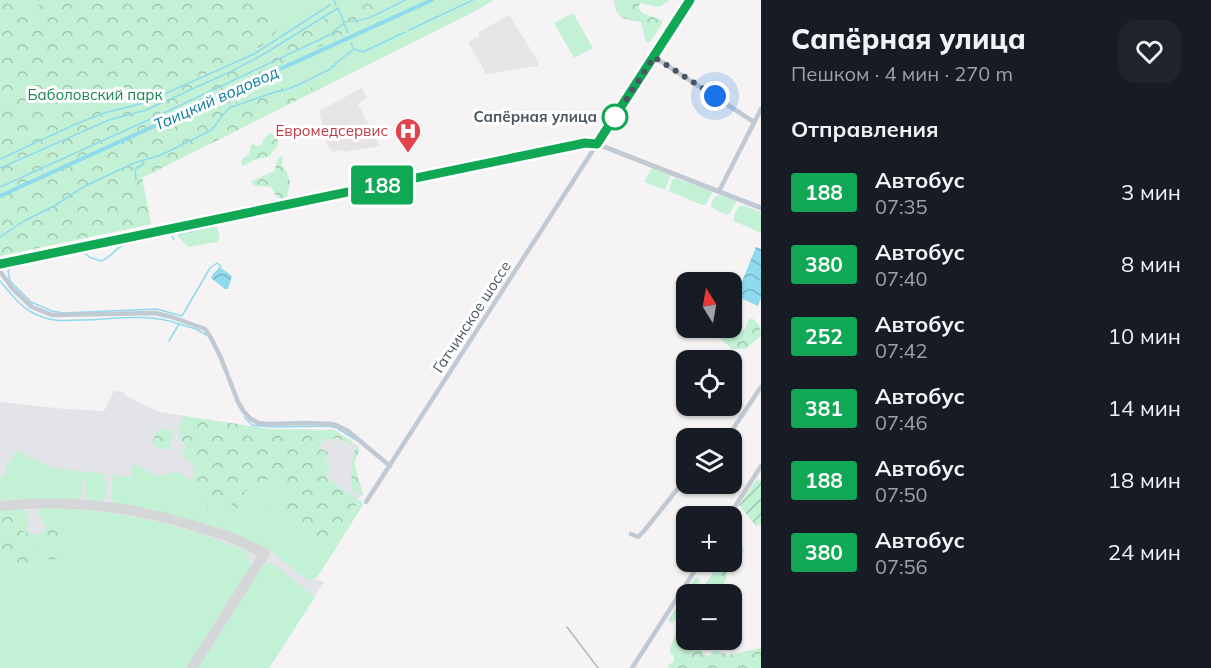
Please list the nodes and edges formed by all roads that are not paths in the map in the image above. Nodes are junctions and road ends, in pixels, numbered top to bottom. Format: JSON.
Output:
{"nodes":[{"id":1,"x":690,"y":0,"type":"edge"},
{"id":2,"x":654,"y":57,"type":"junction"},
{"id":3,"x":761,"y":110,"type":"edge"},
{"id":4,"x":754,"y":122,"type":"junction"},
{"id":5,"x":597,"y":144,"type":"junction"},
{"id":6,"x":719,"y":191,"type":"junction"},
{"id":7,"x":761,"y":208,"type":"edge"},
{"id":8,"x":0,"y":264,"type":"edge"},
{"id":9,"x":0,"y":271,"type":"edge"},
{"id":10,"x":761,"y":387,"type":"edge"},
{"id":11,"x":734,"y":428,"type":"edge"},
{"id":12,"x":390,"y":466,"type":"junction"},
{"id":13,"x":761,"y":466,"type":"edge"},
{"id":14,"x":676,"y":491,"type":"edge"},
{"id":15,"x":366,"y":502,"type":"dead end"},
{"id":16,"x":735,"y":506,"type":"edge"},
{"id":17,"x":631,"y":534,"type":"dead end"},
{"id":18,"x":693,"y":572,"type":"edge"},
{"id":19,"x":632,"y":668,"type":"edge"}],
"edges":[{"from":1,"to":2,"type":"main road"},
{"from":2,"to":4,"type":"street"},
{"from":2,"to":5,"type":"main road"},
{"from":3,"to":4,"type":"street"},
{"from":4,"to":6,"type":"street"},
{"from":5,"to":6,"type":"street"},
{"from":5,"to":8,"type":"main road"},
{"from":5,"to":12,"type":"street","name":"Гатчинское шоссе"},
{"from":6,"to":7,"type":"street"},
{"from":9,"to":12,"type":"street"},
{"from":10,"to":11,"type":"street"},
{"from":12,"to":15,"type":"street","name":"Гатчинское шоссе"},
{"from":13,"to":16,"type":"street"},
{"from":14,"to":17,"type":"street"},
{"from":18,"to":19,"type":"street"}]}
